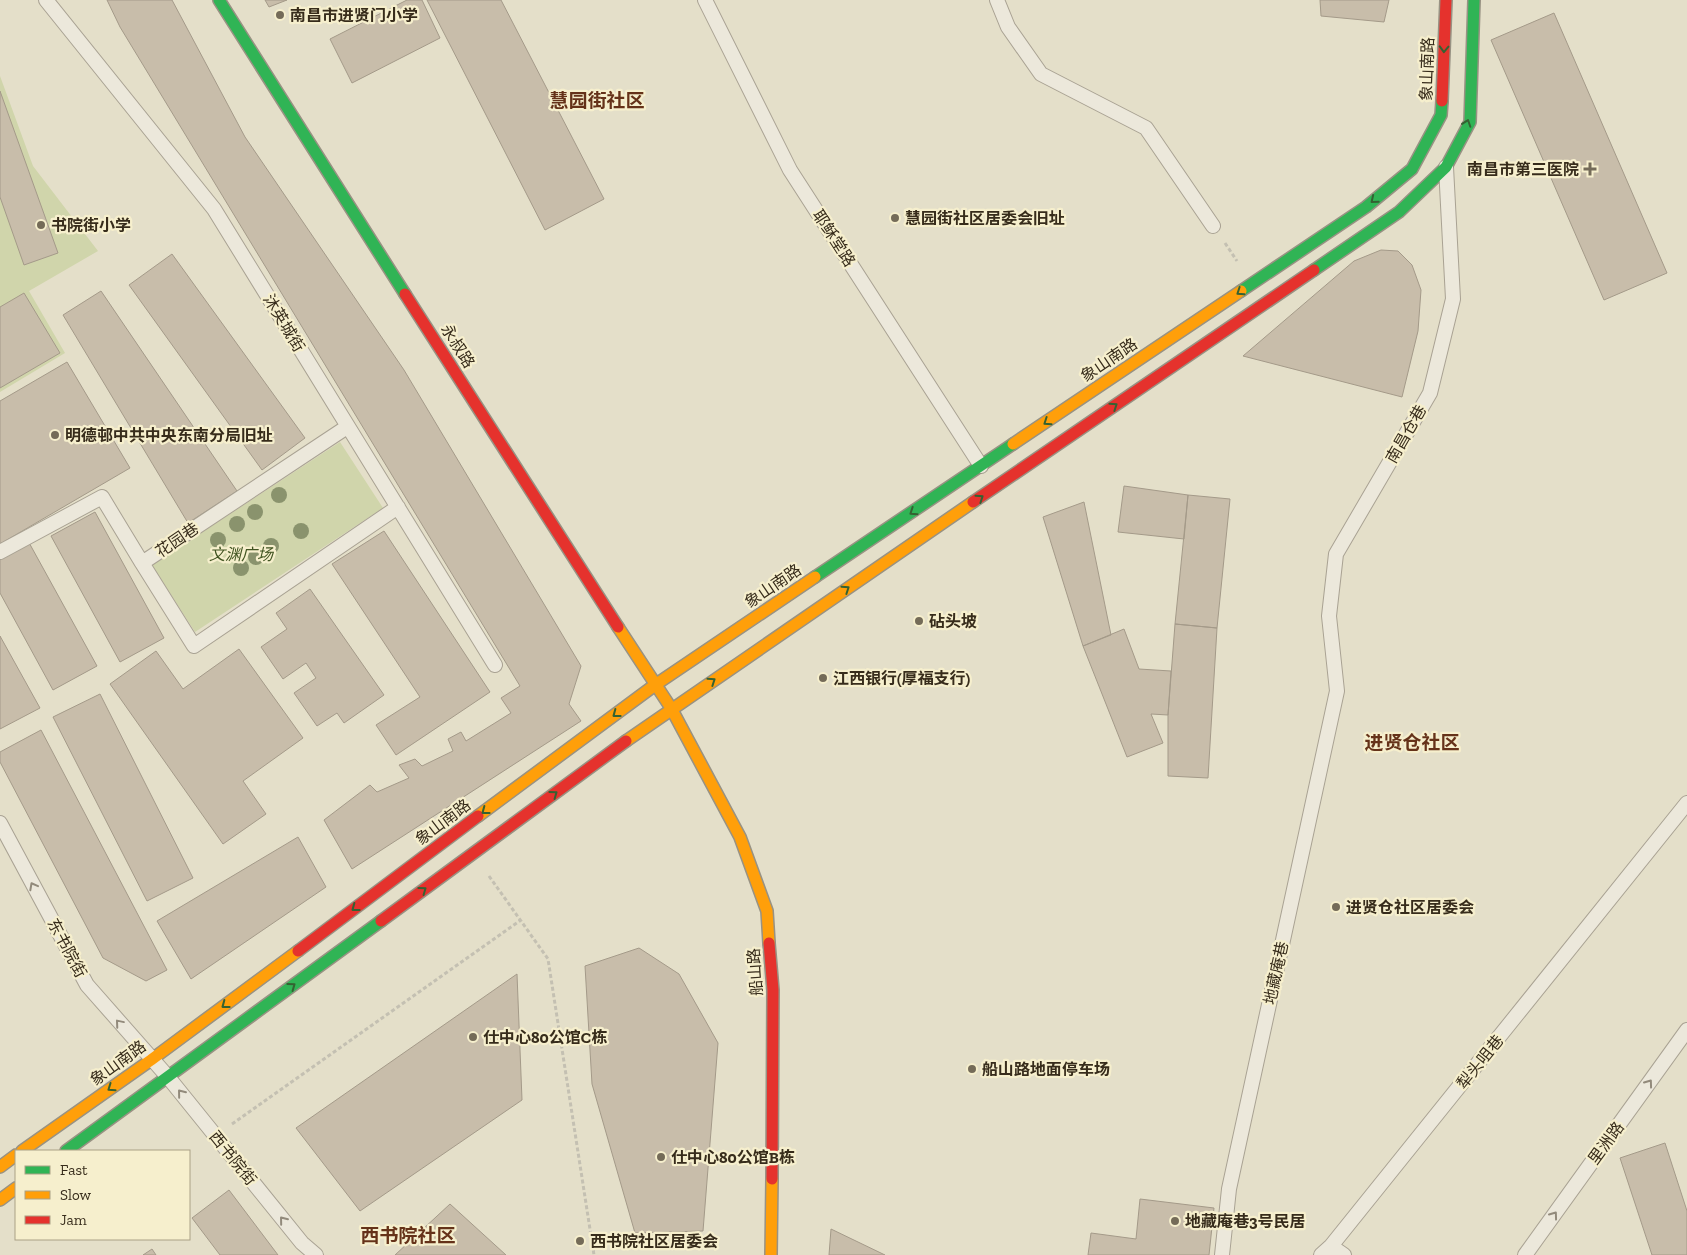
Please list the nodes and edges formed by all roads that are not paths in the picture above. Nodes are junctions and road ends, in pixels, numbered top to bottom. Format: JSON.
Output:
{"nodes":[{"id":1,"x":46,"y":0,"type":"edge"},
{"id":2,"x":219,"y":0,"type":"edge"},
{"id":3,"x":705,"y":0,"type":"edge"},
{"id":4,"x":997,"y":0,"type":"edge"},
{"id":5,"x":1446,"y":0,"type":"edge"},
{"id":6,"x":1474,"y":0,"type":"edge"},
{"id":7,"x":1446,"y":167,"type":"junction"},
{"id":8,"x":1213,"y":226,"type":"road end"},
{"id":9,"x":347,"y":426,"type":"junction"},
{"id":10,"x":981,"y":466,"type":"junction"},
{"id":11,"x":398,"y":507,"type":"junction"},
{"id":12,"x":0,"y":552,"type":"edge"},
{"id":13,"x":142,"y":563,"type":"junction"},
{"id":14,"x":496,"y":665,"type":"dead end"},
{"id":15,"x":655,"y":685,"type":"junction"},
{"id":16,"x":1337,"y":691,"type":"joint"},
{"id":17,"x":671,"y":708,"type":"junction"},
{"id":18,"x":1687,"y":804,"type":"edge"},
{"id":19,"x":2,"y":832,"type":"edge"},
{"id":20,"x":1687,"y":1030,"type":"edge"},
{"id":21,"x":151,"y":1060,"type":"junction"},
{"id":22,"x":168,"y":1077,"type":"junction"},
{"id":23,"x":23,"y":1150,"type":"edge"},
{"id":24,"x":67,"y":1150,"type":"edge"},
{"id":25,"x":15,"y":1156,"type":"edge"},
{"id":26,"x":0,"y":1167,"type":"edge"},
{"id":27,"x":15,"y":1189,"type":"edge"},
{"id":28,"x":0,"y":1200,"type":"edge"},
{"id":29,"x":1326,"y":1250,"type":"edge"},
{"id":30,"x":316,"y":1255,"type":"edge"},
{"id":31,"x":771,"y":1255,"type":"edge"},
{"id":32,"x":1222,"y":1255,"type":"edge"},
{"id":33,"x":1344,"y":1255,"type":"edge"},
{"id":34,"x":1525,"y":1255,"type":"edge"}],
"edges":[{"from":1,"to":9,"type":"lane","name":"沐英城街"},
{"from":2,"to":15,"type":"main road","name":"永叔路"},
{"from":3,"to":10,"type":"lane","name":"耶稣堂路"},
{"from":4,"to":8,"type":"lane"},
{"from":5,"to":10,"type":"main road","name":"象山南路","one_way":true},
{"from":7,"to":6,"type":"main road","one_way":true},
{"from":7,"to":16,"type":"lane","name":"南昌仓巷"},
{"from":17,"to":7,"type":"main road","one_way":true},
{"from":9,"to":11,"type":"lane","name":"沐英城街"},
{"from":9,"to":13,"type":"lane","name":"花园巷"},
{"from":10,"to":15,"type":"main road","name":"象山南路","one_way":true},
{"from":11,"to":13,"type":"lane"},
{"from":11,"to":14,"type":"lane","name":"沐英城街"},
{"from":12,"to":13,"type":"lane","name":"花园巷"},
{"from":15,"to":17,"type":"main road","name":"永叔路"},
{"from":15,"to":21,"type":"main road","name":"象山南路","one_way":true},
{"from":16,"to":32,"type":"lane","name":"地藏庵巷"},
{"from":22,"to":17,"type":"main road","one_way":true},
{"from":17,"to":31,"type":"main road","name":"船山路"},
{"from":18,"to":29,"type":"lane","name":"犁头咀巷"},
{"from":21,"to":19,"type":"lane","name":"东书院街","one_way":true},
{"from":34,"to":20,"type":"lane","name":"里洲路","one_way":true},
{"from":21,"to":22,"type":"lane","name":"西书院街"},
{"from":21,"to":23,"type":"main road","name":"象山南路","one_way":true},
{"from":22,"to":24,"type":"main road"},
{"from":30,"to":22,"type":"lane","name":"西书院街","one_way":true},
{"from":25,"to":26,"type":"main road"},
{"from":27,"to":28,"type":"main road"},
{"from":29,"to":33,"type":"lane"}]}
